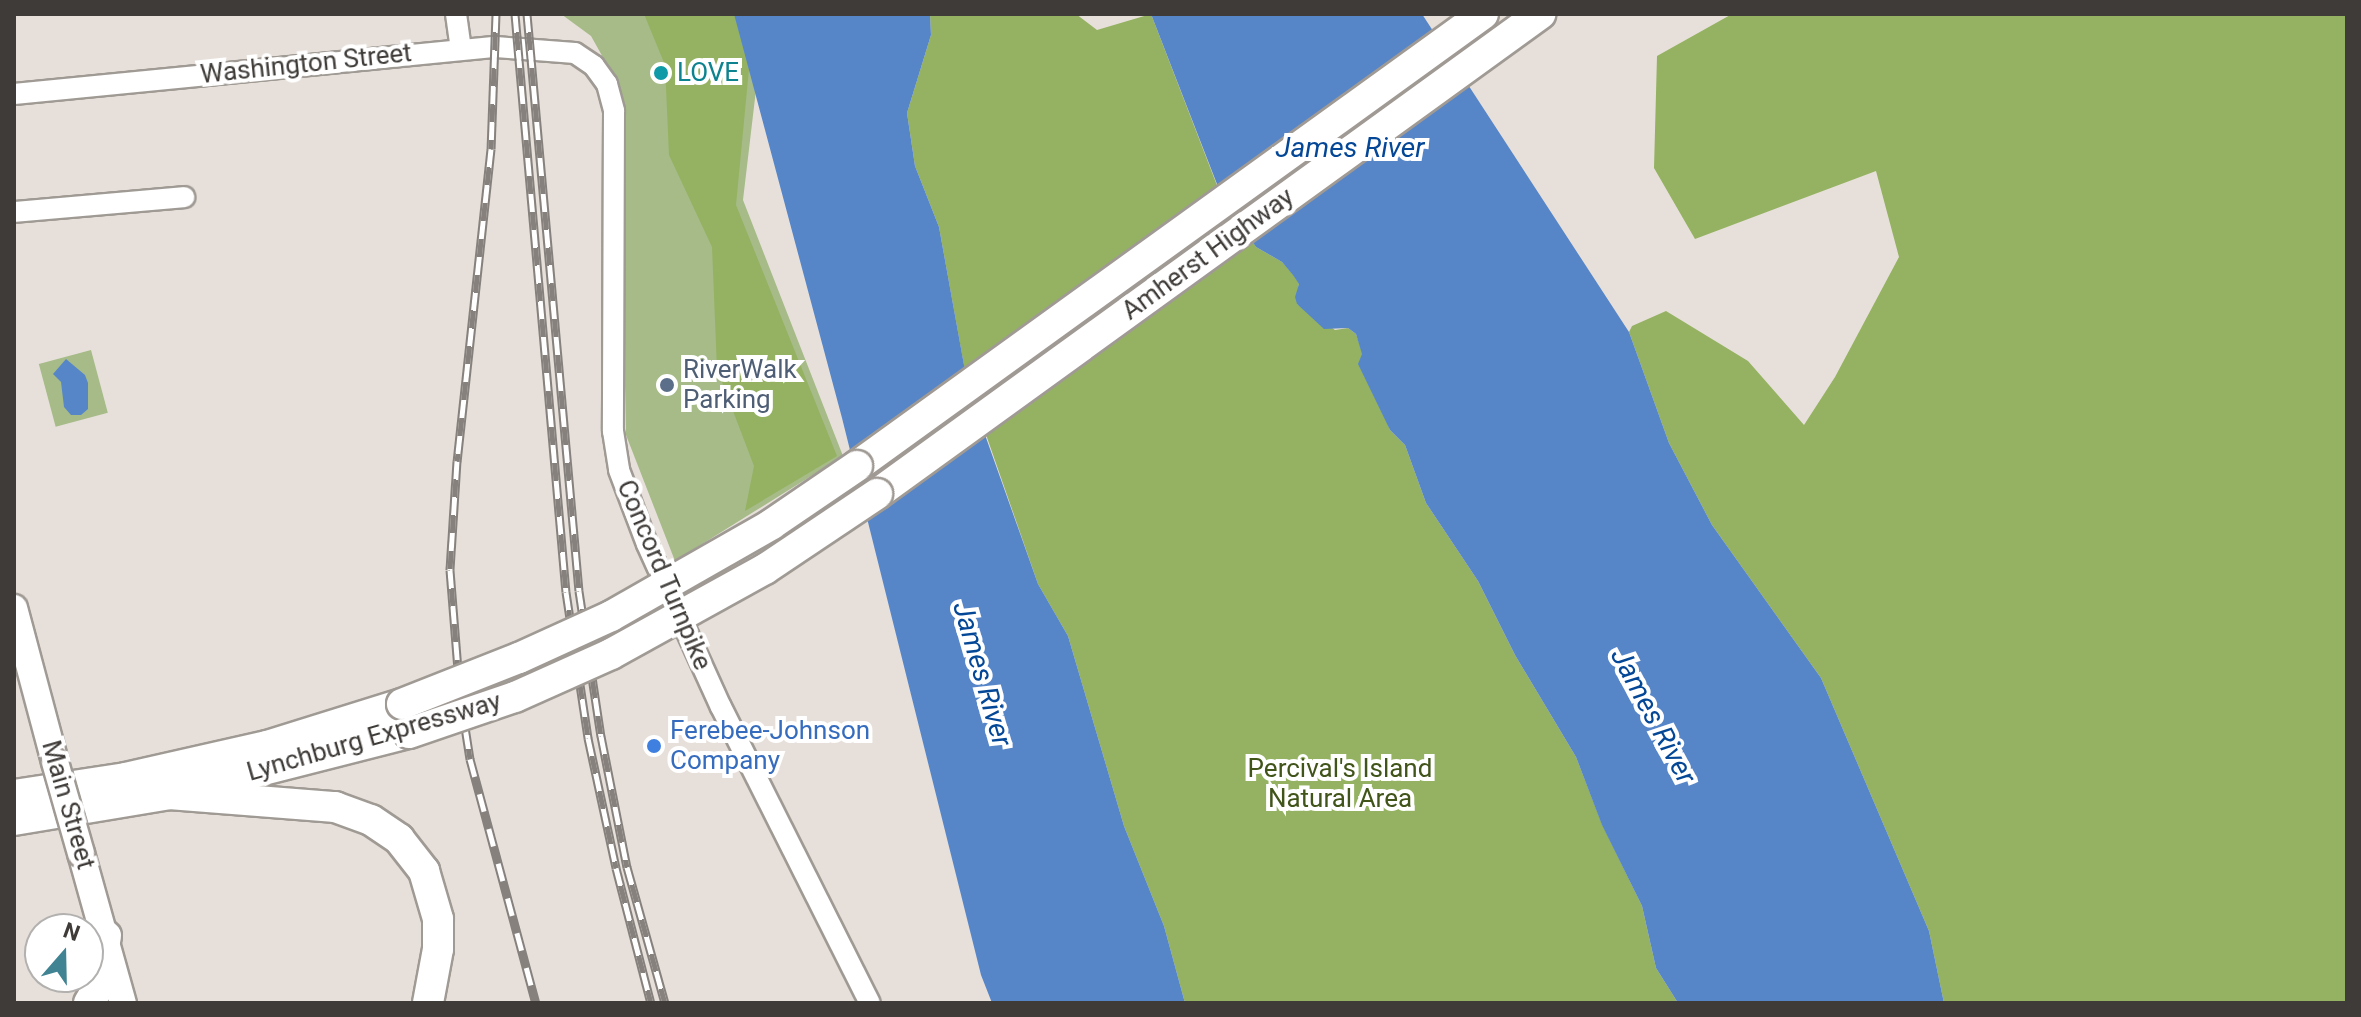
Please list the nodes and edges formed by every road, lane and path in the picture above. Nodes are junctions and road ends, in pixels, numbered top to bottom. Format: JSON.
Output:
{"nodes":[{"id":1,"x":456,"y":14,"type":"edge"},
{"id":2,"x":1483,"y":14,"type":"edge"},
{"id":3,"x":1540,"y":14,"type":"edge"},
{"id":4,"x":461,"y":49,"type":"junction"},
{"id":5,"x":594,"y":66,"type":"joint"},
{"id":6,"x":14,"y":94,"type":"edge"},
{"id":7,"x":184,"y":197,"type":"dead end"},
{"id":8,"x":14,"y":212,"type":"edge"},
{"id":9,"x":857,"y":466,"type":"joint"},
{"id":10,"x":877,"y":494,"type":"joint"},
{"id":11,"x":14,"y":608,"type":"edge"},
{"id":12,"x":169,"y":794,"type":"junction"},
{"id":13,"x":14,"y":795,"type":"edge"},
{"id":14,"x":14,"y":820,"type":"edge"},
{"id":15,"x":106,"y":936,"type":"junction"},
{"id":16,"x":89,"y":1003,"type":"edge"},
{"id":17,"x":123,"y":1003,"type":"edge"},
{"id":18,"x":428,"y":1003,"type":"edge"},
{"id":19,"x":870,"y":1003,"type":"edge"}],
"edges":[{"from":1,"to":4,"type":"street"},
{"from":2,"to":9,"type":"highway","name":"Amherst Highway"},
{"from":3,"to":10,"type":"highway","name":"Amherst Highway"},
{"from":4,"to":5,"type":"street","name":"Washington Street"},
{"from":4,"to":6,"type":"street","name":"Washington Street"},
{"from":5,"to":19,"type":"street","name":"Concord Turnpike"},
{"from":7,"to":8,"type":"street"},
{"from":9,"to":13,"type":"highway","name":"Lynchburg Expressway","bridge":true},
{"from":10,"to":12,"type":"highway","name":"Lynchburg Expressway","bridge":true},
{"from":11,"to":15,"type":"main road","name":"Main Street","bridge":true},
{"from":12,"to":14,"type":"highway","name":"Lynchburg Expressway"},
{"from":12,"to":18,"type":"highway"},
{"from":15,"to":16,"type":"highway"},
{"from":15,"to":17,"type":"main road","name":"Main Street"}]}
